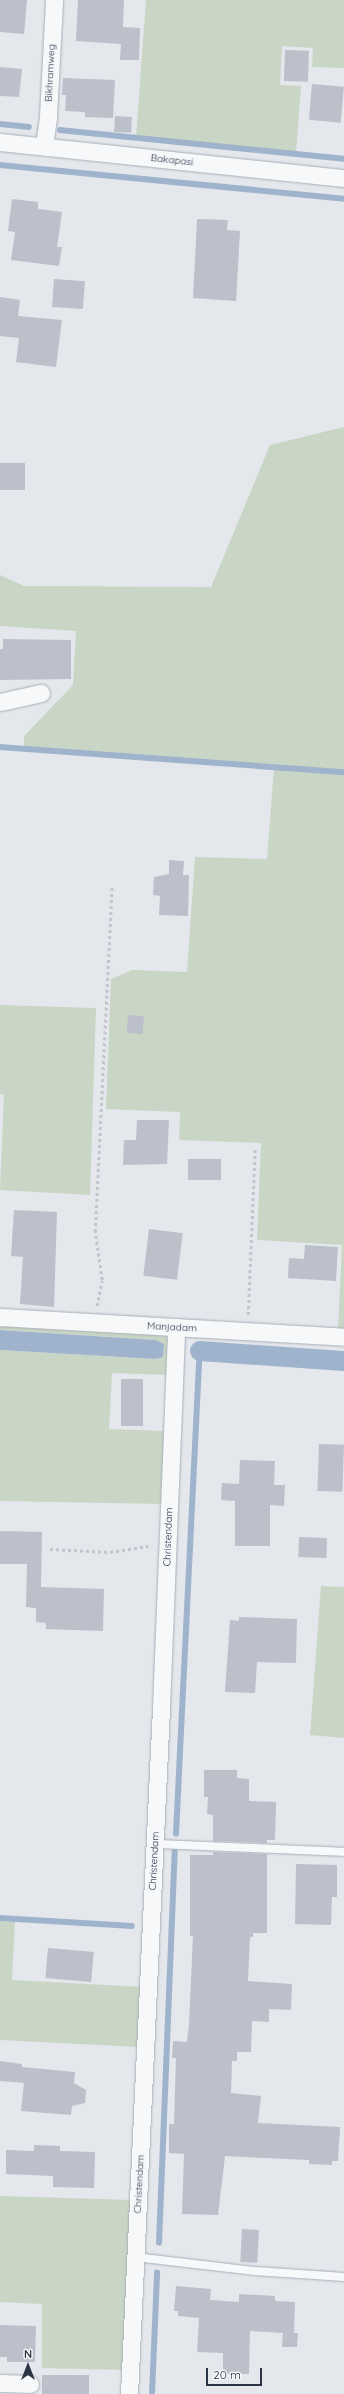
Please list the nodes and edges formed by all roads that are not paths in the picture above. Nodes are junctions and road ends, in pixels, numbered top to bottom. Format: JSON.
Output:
{"nodes":[{"id":1,"x":54,"y":0,"type":"edge"},
{"id":2,"x":0,"y":142,"type":"edge"},
{"id":3,"x":44,"y":146,"type":"junction"},
{"id":4,"x":344,"y":178,"type":"edge"},
{"id":5,"x":40,"y":693,"type":"dead end"},
{"id":6,"x":0,"y":702,"type":"edge"},
{"id":7,"x":0,"y":1317,"type":"edge"},
{"id":8,"x":176,"y":1327,"type":"junction"},
{"id":9,"x":344,"y":1337,"type":"edge"},
{"id":10,"x":155,"y":1844,"type":"junction"},
{"id":11,"x":344,"y":1852,"type":"edge"},
{"id":12,"x":135,"y":2257,"type":"junction"},
{"id":13,"x":344,"y":2277,"type":"edge"},
{"id":14,"x":0,"y":2383,"type":"edge"},
{"id":15,"x":30,"y":2384,"type":"dead end"},
{"id":16,"x":128,"y":2394,"type":"edge"}],
"edges":[{"from":1,"to":3,"type":"street","name":"Bikhramweg"},
{"from":2,"to":3,"type":"street","name":"Bakapasi"},
{"from":3,"to":4,"type":"street","name":"Bakapasi"},
{"from":5,"to":6,"type":"street"},
{"from":7,"to":8,"type":"street","name":"Manjadam"},
{"from":8,"to":9,"type":"street","name":"Manjadam"},
{"from":8,"to":10,"type":"street","name":"Christendam"},
{"from":10,"to":11,"type":"lane"},
{"from":10,"to":12,"type":"street","name":"Christendam"},
{"from":12,"to":13,"type":"lane"},
{"from":12,"to":16,"type":"street","name":"Christendam"},
{"from":14,"to":15,"type":"street"}]}
